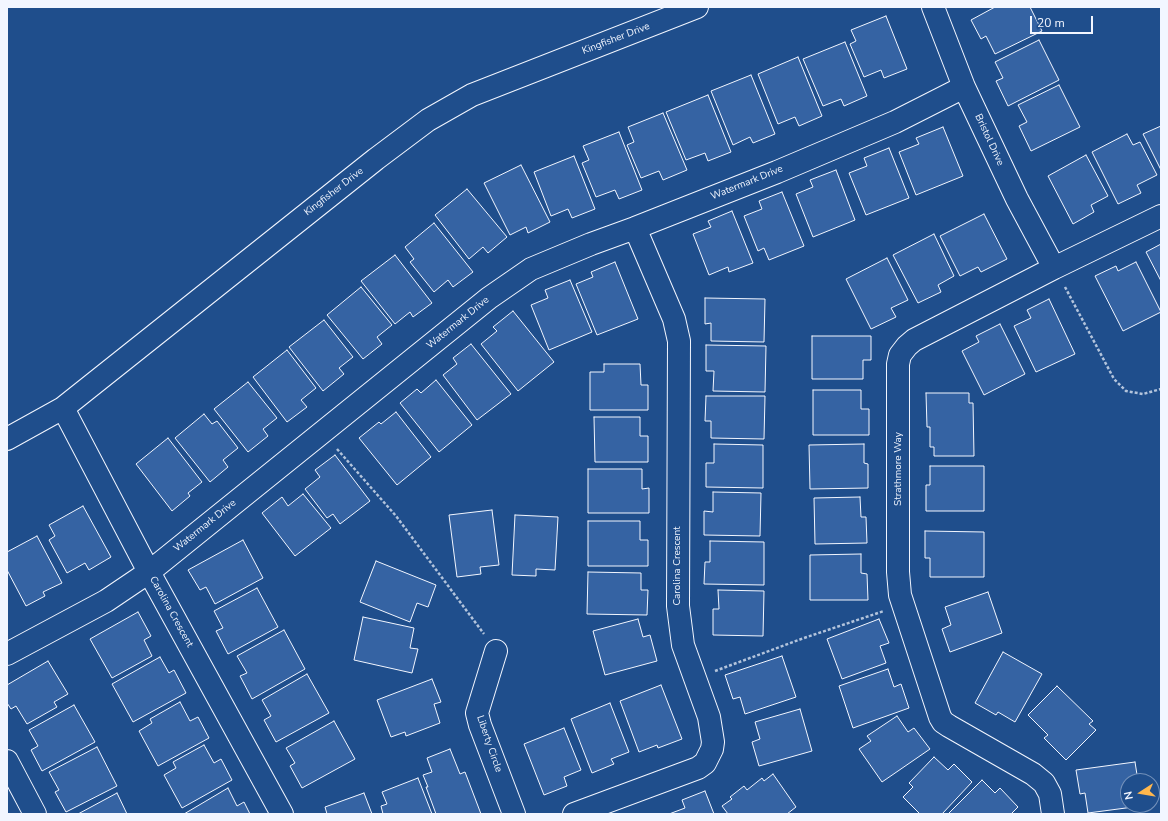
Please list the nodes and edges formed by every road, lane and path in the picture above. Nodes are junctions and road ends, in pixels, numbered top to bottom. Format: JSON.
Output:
{"nodes":[{"id":1,"x":697,"y":7,"type":"edge"},
{"id":2,"x":934,"y":7,"type":"edge"},
{"id":3,"x":964,"y":87,"type":"junction"},
{"id":4,"x":1161,"y":216,"type":"edge"},
{"id":5,"x":635,"y":228,"type":"junction"},
{"id":6,"x":1054,"y":268,"type":"junction"},
{"id":7,"x":1161,"y":389,"type":"edge"},
{"id":8,"x":63,"y":408,"type":"junction"},
{"id":9,"x":322,"y":432,"type":"junction"},
{"id":10,"x":7,"y":439,"type":"edge"},
{"id":11,"x":149,"y":572,"type":"junction"},
{"id":12,"x":903,"y":605,"type":"junction"},
{"id":13,"x":496,"y":651,"type":"joint"},
{"id":14,"x":7,"y":654,"type":"edge"},
{"id":15,"x":695,"y":679,"type":"junction"},
{"id":16,"x":7,"y":761,"type":"edge"},
{"id":17,"x":35,"y":814,"type":"edge"},
{"id":18,"x":282,"y":814,"type":"edge"},
{"id":19,"x":514,"y":814,"type":"edge"},
{"id":20,"x":574,"y":814,"type":"edge"},
{"id":21,"x":1053,"y":814,"type":"edge"}],
"edges":[{"from":1,"to":8,"type":"street","name":"Kingfisher Drive"},
{"from":2,"to":3,"type":"street","name":"Bristol Drive"},
{"from":3,"to":5,"type":"street","name":"Watermark Drive"},
{"from":3,"to":6,"type":"street","name":"Bristol Drive"},
{"from":4,"to":6,"type":"street","name":"Strathmore Way"},
{"from":5,"to":9,"type":"street","name":"Watermark Drive"},
{"from":5,"to":15,"type":"street","name":"Carolina Crescent"},
{"from":6,"to":7,"type":"path"},
{"from":6,"to":12,"type":"street","name":"Strathmore Way"},
{"from":8,"to":10,"type":"street","name":"Kingfisher Drive"},
{"from":8,"to":11,"type":"street","name":"Carolina Crescent"},
{"from":9,"to":11,"type":"street","name":"Watermark Drive"},
{"from":9,"to":13,"type":"path"},
{"from":11,"to":14,"type":"street","name":"Watermark Drive"},
{"from":11,"to":18,"type":"street","name":"Carolina Crescent"},
{"from":12,"to":15,"type":"path"},
{"from":12,"to":21,"type":"street","name":"Strathmore Way"},
{"from":13,"to":19,"type":"street","name":"Liberty Circle"},
{"from":15,"to":20,"type":"street","name":"Carolina Crescent"},
{"from":16,"to":17,"type":"street"}]}
